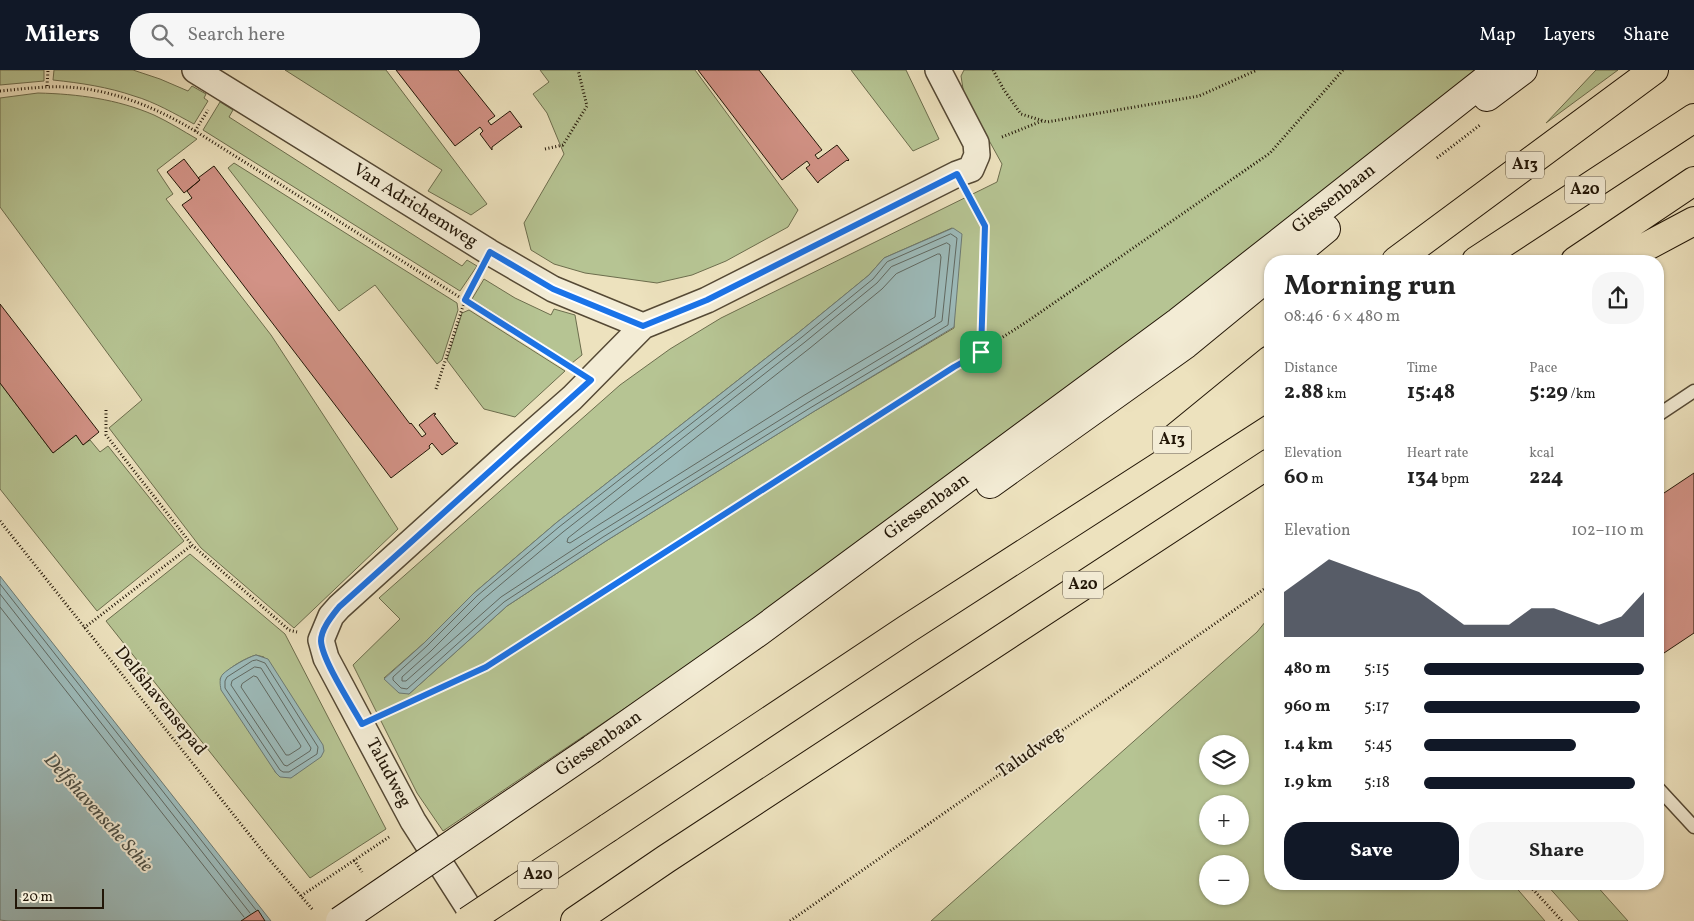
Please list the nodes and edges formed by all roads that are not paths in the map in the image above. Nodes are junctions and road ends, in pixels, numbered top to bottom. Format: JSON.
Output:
{"nodes":[{"id":1,"x":194,"y":70,"type":"edge"},
{"id":2,"x":938,"y":70,"type":"edge"},
{"id":3,"x":1498,"y":70,"type":"edge"},
{"id":4,"x":1523,"y":70,"type":"edge"},
{"id":5,"x":1654,"y":70,"type":"edge"},
{"id":6,"x":1694,"y":118,"type":"edge"},
{"id":7,"x":1694,"y":182,"type":"edge"},
{"id":8,"x":1694,"y":221,"type":"edge"},
{"id":9,"x":1294,"y":255,"type":"edge"},
{"id":10,"x":1404,"y":255,"type":"edge"},
{"id":11,"x":1485,"y":255,"type":"edge"},
{"id":12,"x":1584,"y":255,"type":"edge"},
{"id":13,"x":1630,"y":255,"type":"edge"},
{"id":14,"x":1264,"y":280,"type":"edge"},
{"id":15,"x":643,"y":326,"type":"junction"},
{"id":16,"x":1264,"y":365,"type":"edge"},
{"id":17,"x":1694,"y":391,"type":"edge"},
{"id":18,"x":1264,"y":399,"type":"edge"},
{"id":19,"x":1664,"y":411,"type":"edge"},
{"id":20,"x":1264,"y":467,"type":"edge"},
{"id":21,"x":1074,"y":521,"type":"junction"},
{"id":22,"x":596,"y":755,"type":"junction"},
{"id":23,"x":1664,"y":794,"type":"edge"},
{"id":24,"x":1694,"y":827,"type":"edge"},
{"id":25,"x":340,"y":921,"type":"edge"},
{"id":26,"x":368,"y":921,"type":"edge"},
{"id":27,"x":468,"y":921,"type":"edge"},
{"id":28,"x":477,"y":921,"type":"edge"},
{"id":29,"x":575,"y":921,"type":"edge"}],
"edges":[{"from":1,"to":15,"type":"street","name":"Van Adrichemweg"},
{"from":2,"to":15,"type":"street"},
{"from":3,"to":22,"type":"street","name":"Giessenbaan"},
{"from":4,"to":9,"type":"street","name":"Giessenbaan"},
{"from":5,"to":10,"type":"highway","number":"A13"},
{"from":6,"to":11,"type":"highway","number":"A20"},
{"from":7,"to":12,"type":"highway"},
{"from":8,"to":13,"type":"highway"},
{"from":14,"to":22,"type":"street","name":"Giessenbaan"},
{"from":15,"to":28,"type":"street","name":"Taludweg"},
{"from":16,"to":21,"type":"highway","number":"A13"},
{"from":17,"to":19,"type":"lane"},
{"from":18,"to":21,"type":"highway","number":"A20"},
{"from":20,"to":29,"type":"highway","number":"A20"},
{"from":21,"to":27,"type":"highway","number":"A20","bridge":true},
{"from":22,"to":25,"type":"street","name":"Giessenbaan","bridge":true},
{"from":22,"to":26,"type":"street","name":"Giessenbaan"},
{"from":23,"to":24,"type":"lane"}]}
